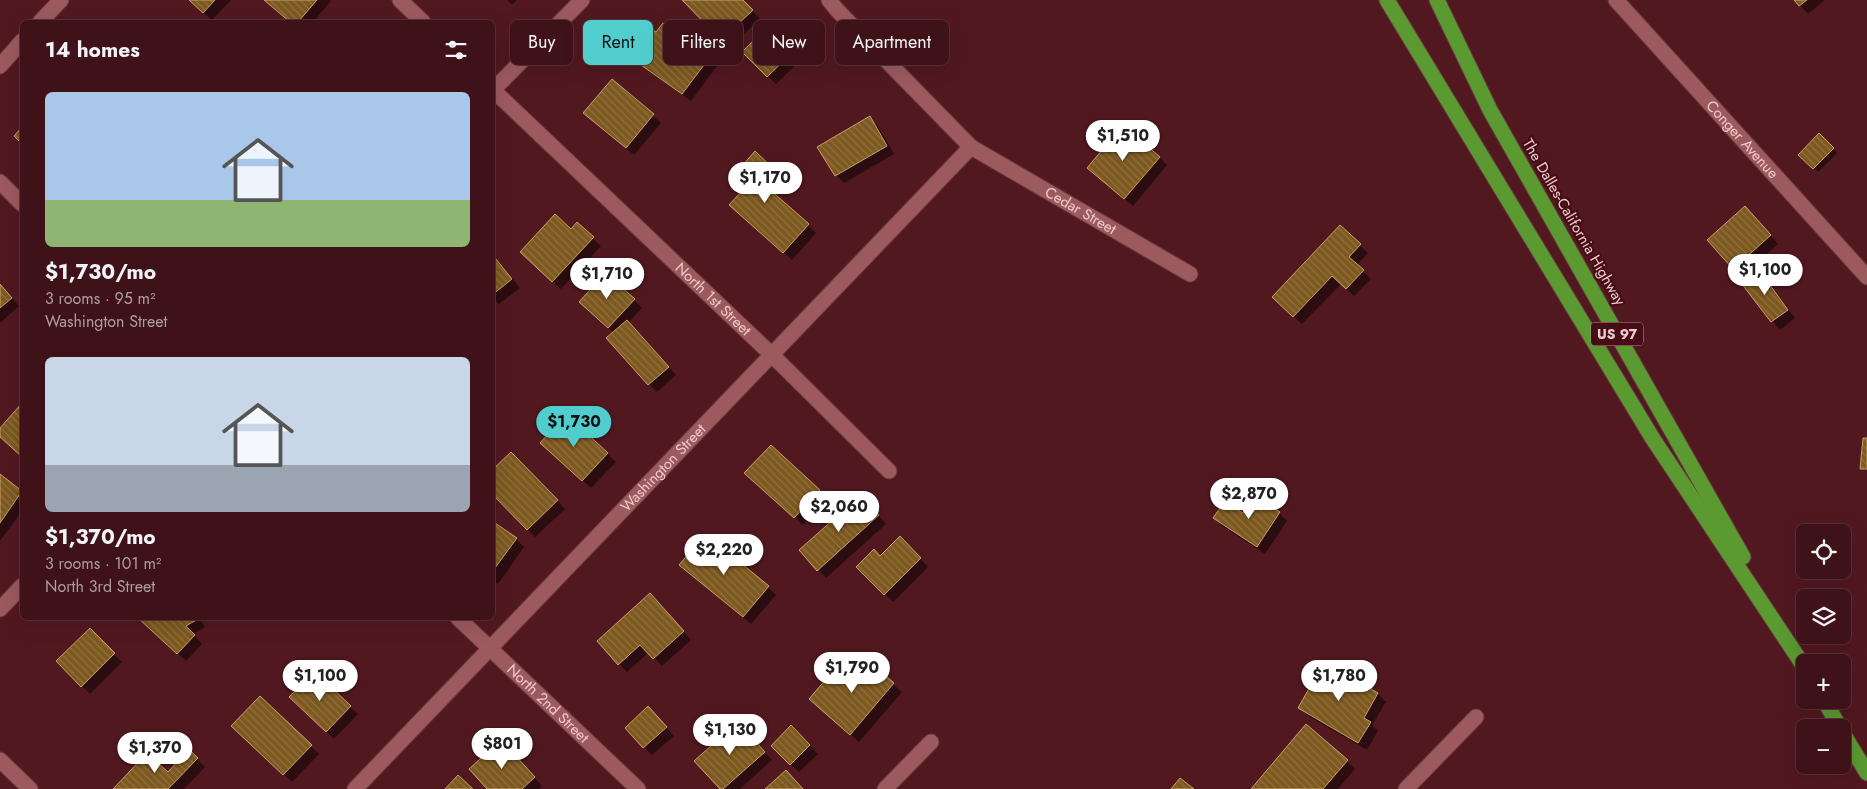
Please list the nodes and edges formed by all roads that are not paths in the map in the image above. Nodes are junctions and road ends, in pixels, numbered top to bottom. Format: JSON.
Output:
{"nodes":[{"id":1,"x":61,"y":0,"type":"edge"},
{"id":2,"x":400,"y":0,"type":"edge"},
{"id":3,"x":582,"y":0,"type":"edge"},
{"id":4,"x":829,"y":0,"type":"edge"},
{"id":5,"x":1387,"y":0,"type":"edge"},
{"id":6,"x":1437,"y":0,"type":"edge"},
{"id":7,"x":1616,"y":0,"type":"edge"},
{"id":8,"x":42,"y":20,"type":"edge"},
{"id":9,"x":421,"y":20,"type":"edge"},
{"id":10,"x":20,"y":43,"type":"edge"},
{"id":11,"x":0,"y":66,"type":"edge"},
{"id":12,"x":495,"y":88,"type":"edge"},
{"id":13,"x":495,"y":92,"type":"edge"},
{"id":14,"x":971,"y":146,"type":"junction"},
{"id":15,"x":0,"y":182,"type":"edge"},
{"id":16,"x":20,"y":202,"type":"edge"},
{"id":17,"x":1190,"y":274,"type":"dead end"},
{"id":18,"x":1867,"y":277,"type":"edge"},
{"id":19,"x":772,"y":355,"type":"junction"},
{"id":20,"x":889,"y":471,"type":"dead end"},
{"id":21,"x":20,"y":588,"type":"edge"},
{"id":22,"x":0,"y":609,"type":"edge"},
{"id":23,"x":460,"y":620,"type":"edge"},
{"id":24,"x":490,"y":648,"type":"junction"},
{"id":25,"x":1796,"y":654,"type":"edge"},
{"id":26,"x":1797,"y":654,"type":"edge"},
{"id":27,"x":1476,"y":717,"type":"dead end"},
{"id":28,"x":931,"y":742,"type":"dead end"},
{"id":29,"x":1851,"y":747,"type":"edge"},
{"id":30,"x":0,"y":760,"type":"edge"},
{"id":31,"x":1867,"y":773,"type":"edge"},
{"id":32,"x":30,"y":789,"type":"edge"},
{"id":33,"x":355,"y":789,"type":"edge"},
{"id":34,"x":638,"y":789,"type":"edge"},
{"id":35,"x":885,"y":789,"type":"edge"},
{"id":36,"x":1406,"y":789,"type":"edge"}],
"edges":[{"from":1,"to":8,"type":"street"},
{"from":2,"to":9,"type":"street"},
{"from":3,"to":12,"type":"street"},
{"from":4,"to":14,"type":"street","name":"Cedar Street"},
{"from":5,"to":25,"type":"highway"},
{"from":6,"to":26,"type":"highway","name":"The Dalles-California Highway","number":"US 97"},
{"from":7,"to":18,"type":"street","name":"Conger Avenue"},
{"from":10,"to":11,"type":"street"},
{"from":13,"to":19,"type":"street","name":"North 1st Street"},
{"from":14,"to":17,"type":"street","name":"Cedar Street"},
{"from":14,"to":19,"type":"street","name":"Washington Street"},
{"from":15,"to":16,"type":"street"},
{"from":19,"to":20,"type":"street","name":"North 1st Street"},
{"from":19,"to":24,"type":"street","name":"Washington Street"},
{"from":21,"to":22,"type":"street"},
{"from":23,"to":24,"type":"street","name":"North 2nd Street"},
{"from":24,"to":33,"type":"street","name":"Washington Street"},
{"from":24,"to":34,"type":"street","name":"North 2nd Street"},
{"from":27,"to":36,"type":"street"},
{"from":28,"to":35,"type":"street"},
{"from":29,"to":31,"type":"highway"},
{"from":30,"to":32,"type":"street"}]}
